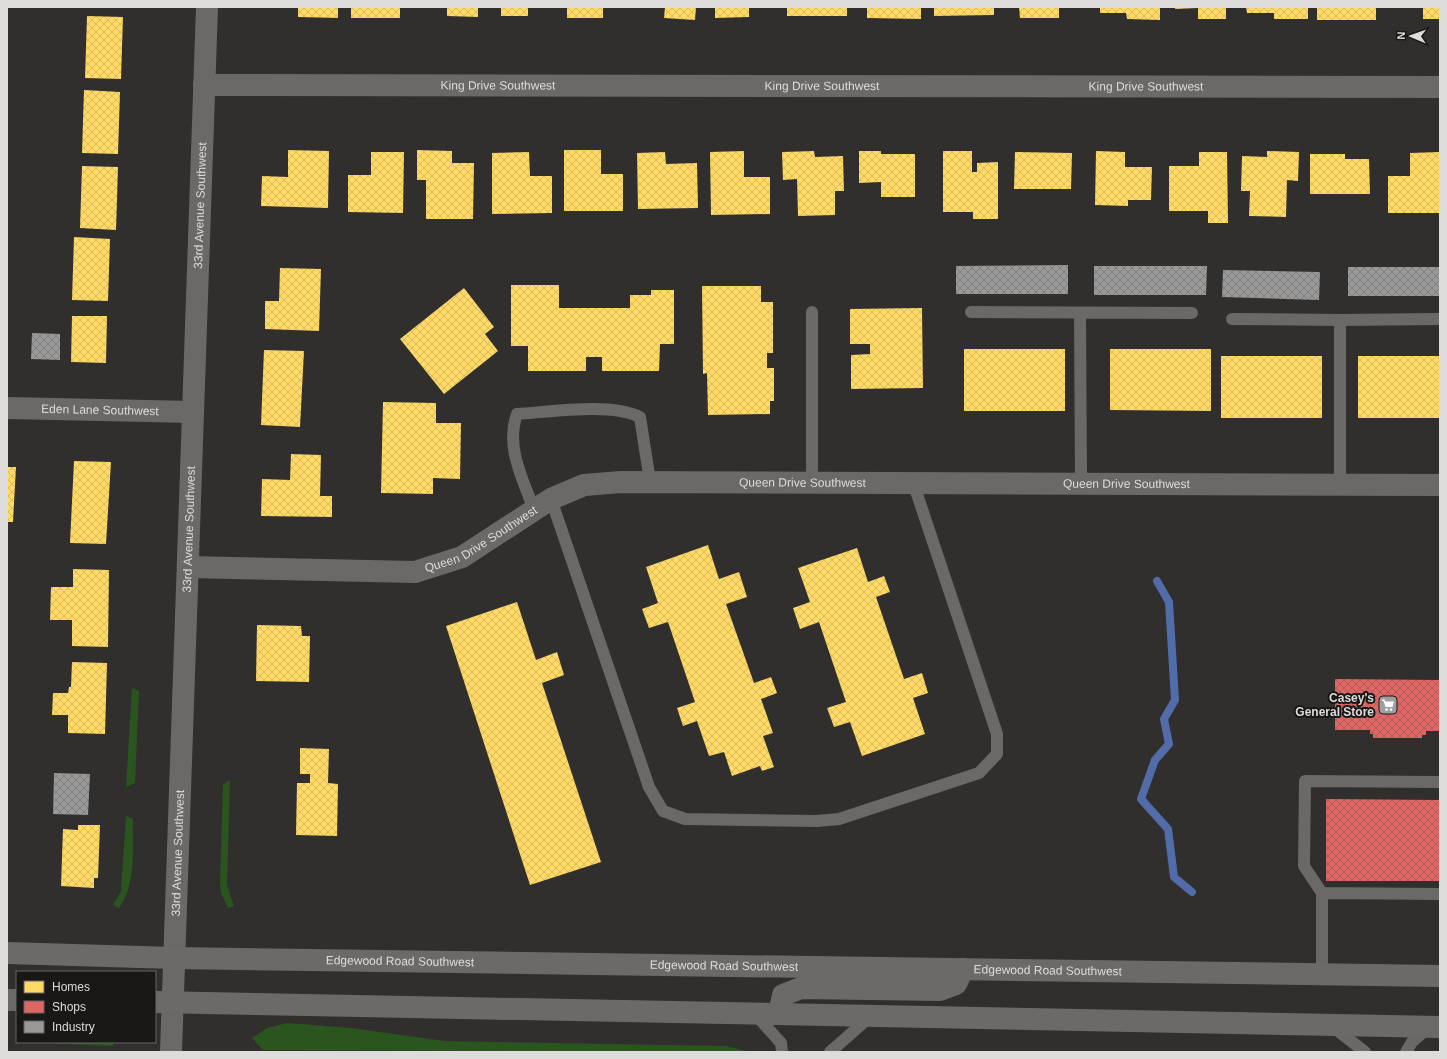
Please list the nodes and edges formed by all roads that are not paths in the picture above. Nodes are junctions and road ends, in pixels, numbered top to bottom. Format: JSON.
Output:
{"nodes":[{"id":1,"x":207,"y":7,"type":"edge"},
{"id":2,"x":204,"y":85,"type":"junction"},
{"id":3,"x":1440,"y":87,"type":"edge"},
{"id":4,"x":812,"y":312,"type":"dead end"},
{"id":5,"x":971,"y":312,"type":"dead end"},
{"id":6,"x":1080,"y":313,"type":"junction"},
{"id":7,"x":1192,"y":313,"type":"dead end"},
{"id":8,"x":1232,"y":319,"type":"dead end"},
{"id":9,"x":1440,"y":319,"type":"edge"},
{"id":10,"x":1340,"y":320,"type":"junction"},
{"id":11,"x":7,"y":408,"type":"edge"},
{"id":12,"x":193,"y":412,"type":"junction"},
{"id":13,"x":650,"y":481,"type":"junction"},
{"id":14,"x":812,"y":482,"type":"junction"},
{"id":15,"x":913,"y":482,"type":"junction"},
{"id":16,"x":1081,"y":482,"type":"junction"},
{"id":17,"x":1340,"y":484,"type":"junction"},
{"id":18,"x":1440,"y":485,"type":"edge"},
{"id":19,"x":543,"y":505,"type":"junction"},
{"id":20,"x":188,"y":567,"type":"junction"},
{"id":21,"x":1440,"y":782,"type":"edge"},
{"id":22,"x":1322,"y":893,"type":"junction"},
{"id":23,"x":1440,"y":894,"type":"edge"},
{"id":24,"x":7,"y":953,"type":"edge"},
{"id":25,"x":174,"y":958,"type":"junction"},
{"id":26,"x":963,"y":969,"type":"junction"},
{"id":27,"x":1322,"y":974,"type":"junction"},
{"id":28,"x":1440,"y":976,"type":"edge"},
{"id":29,"x":164,"y":1002,"type":"edge"},
{"id":30,"x":754,"y":1014,"type":"junction"},
{"id":31,"x":779,"y":1014,"type":"junction"},
{"id":32,"x":872,"y":1016,"type":"junction"},
{"id":33,"x":1331,"y":1025,"type":"junction"},
{"id":34,"x":1434,"y":1027,"type":"edge"},
{"id":35,"x":170,"y":1052,"type":"edge"},
{"id":36,"x":782,"y":1052,"type":"edge"},
{"id":37,"x":830,"y":1052,"type":"edge"},
{"id":38,"x":1365,"y":1052,"type":"edge"},
{"id":39,"x":1406,"y":1052,"type":"edge"}],
"edges":[{"from":1,"to":2,"type":"street","name":"33rd Avenue Southwest"},
{"from":2,"to":3,"type":"street","name":"King Drive Southwest"},
{"from":2,"to":12,"type":"street","name":"33rd Avenue Southwest"},
{"from":4,"to":14,"type":"lane"},
{"from":5,"to":6,"type":"lane"},
{"from":6,"to":7,"type":"lane"},
{"from":6,"to":16,"type":"lane"},
{"from":8,"to":10,"type":"lane"},
{"from":9,"to":10,"type":"lane"},
{"from":10,"to":17,"type":"lane"},
{"from":11,"to":12,"type":"street","name":"Eden Lane Southwest"},
{"from":12,"to":20,"type":"street","name":"33rd Avenue Southwest"},
{"from":13,"to":14,"type":"street","name":"Queen Drive Southwest"},
{"from":13,"to":19,"type":"street","name":"Queen Drive Southwest"},
{"from":13,"to":19,"type":"lane"},
{"from":14,"to":15,"type":"street","name":"Queen Drive Southwest"},
{"from":15,"to":16,"type":"street","name":"Queen Drive Southwest"},
{"from":15,"to":19,"type":"lane"},
{"from":16,"to":17,"type":"street","name":"Queen Drive Southwest"},
{"from":17,"to":18,"type":"street","name":"Queen Drive Southwest"},
{"from":19,"to":20,"type":"street","name":"Queen Drive Southwest"},
{"from":20,"to":25,"type":"street","name":"33rd Avenue Southwest"},
{"from":21,"to":22,"type":"lane"},
{"from":22,"to":23,"type":"lane"},
{"from":22,"to":27,"type":"lane"},
{"from":24,"to":25,"type":"main road","name":"Edgewood Road Southwest"},
{"from":25,"to":26,"type":"main road","name":"Edgewood Road Southwest"},
{"from":25,"to":29,"type":"street","name":"33rd Avenue Southwest"},
{"from":26,"to":27,"type":"main road","name":"Edgewood Road Southwest"},
{"from":26,"to":31,"type":"main road"},
{"from":27,"to":28,"type":"main road","name":"Edgewood Road Southwest"},
{"from":29,"to":30,"type":"main road"},
{"from":29,"to":35,"type":"street","name":"33rd Avenue Southwest"},
{"from":30,"to":31,"type":"main road"},
{"from":30,"to":36,"type":"lane"},
{"from":31,"to":32,"type":"main road"},
{"from":32,"to":33,"type":"main road"},
{"from":32,"to":37,"type":"lane"},
{"from":33,"to":34,"type":"main road"},
{"from":33,"to":38,"type":"lane"},
{"from":34,"to":39,"type":"lane"}]}
